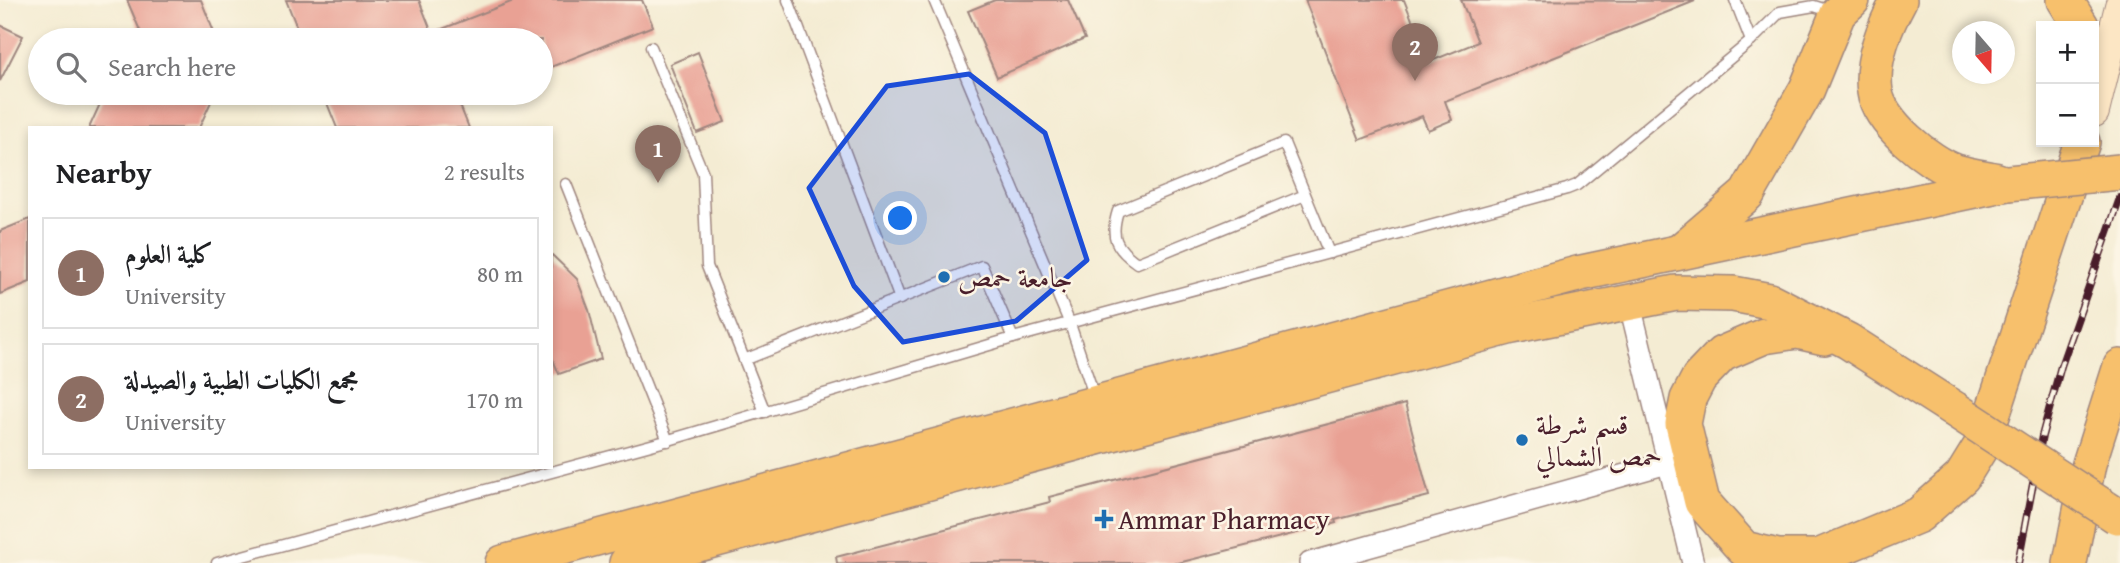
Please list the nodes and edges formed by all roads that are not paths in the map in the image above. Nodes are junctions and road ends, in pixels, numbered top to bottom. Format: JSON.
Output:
{"nodes":[{"id":1,"x":788,"y":0,"type":"edge"},
{"id":2,"x":934,"y":0,"type":"edge"},
{"id":3,"x":1735,"y":0,"type":"edge"},
{"id":4,"x":1899,"y":0,"type":"edge"},
{"id":5,"x":2065,"y":0,"type":"edge"},
{"id":6,"x":2120,"y":6,"type":"edge"},
{"id":7,"x":1845,"y":7,"type":"edge"},
{"id":8,"x":2078,"y":21,"type":"edge"},
{"id":9,"x":1751,"y":41,"type":"junction"},
{"id":10,"x":651,"y":47,"type":"dead end"},
{"id":11,"x":2099,"y":92,"type":"edge"},
{"id":12,"x":2080,"y":147,"type":"edge"},
{"id":13,"x":2120,"y":172,"type":"edge"},
{"id":14,"x":2008,"y":183,"type":"junction"},
{"id":15,"x":566,"y":184,"type":"dead end"},
{"id":16,"x":1305,"y":195,"type":"junction"},
{"id":17,"x":1329,"y":253,"type":"junction"},
{"id":18,"x":1679,"y":253,"type":"junction"},
{"id":19,"x":900,"y":299,"type":"junction"},
{"id":20,"x":1629,"y":301,"type":"junction"},
{"id":21,"x":1070,"y":324,"type":"junction"},
{"id":22,"x":1013,"y":338,"type":"junction"},
{"id":23,"x":1848,"y":341,"type":"junction"},
{"id":24,"x":744,"y":360,"type":"junction"},
{"id":25,"x":2120,"y":366,"type":"edge"},
{"id":26,"x":1097,"y":404,"type":"junction"},
{"id":27,"x":765,"y":412,"type":"junction"},
{"id":28,"x":668,"y":441,"type":"junction"},
{"id":29,"x":1680,"y":461,"type":"junction"},
{"id":30,"x":2119,"y":518,"type":"edge"},
{"id":31,"x":1772,"y":560,"type":"edge"},
{"id":32,"x":217,"y":563,"type":"edge"},
{"id":33,"x":503,"y":563,"type":"edge"},
{"id":34,"x":627,"y":563,"type":"edge"},
{"id":35,"x":1310,"y":563,"type":"edge"},
{"id":36,"x":1693,"y":563,"type":"edge"},
{"id":37,"x":2070,"y":563,"type":"edge"}],
"edges":[{"from":1,"to":19,"type":"lane"},
{"from":2,"to":21,"type":"lane"},
{"from":3,"to":9,"type":"lane"},
{"from":4,"to":14,"type":"highway"},
{"from":5,"to":8,"type":"highway"},
{"from":6,"to":11,"type":"main road"},
{"from":7,"to":9,"type":"lane"},
{"from":7,"to":18,"type":"highway"},
{"from":9,"to":17,"type":"lane"},
{"from":10,"to":24,"type":"lane"},
{"from":12,"to":31,"type":"highway"},
{"from":13,"to":14,"type":"highway","bridge":true},
{"from":14,"to":18,"type":"highway"},
{"from":15,"to":28,"type":"lane"},
{"from":16,"to":16,"type":"lane"},
{"from":16,"to":17,"type":"lane"},
{"from":17,"to":21,"type":"lane"},
{"from":18,"to":26,"type":"highway"},
{"from":19,"to":22,"type":"lane"},
{"from":19,"to":24,"type":"lane"},
{"from":20,"to":23,"type":"highway"},
{"from":20,"to":29,"type":"street"},
{"from":20,"to":34,"type":"highway"},
{"from":21,"to":22,"type":"lane"},
{"from":21,"to":26,"type":"lane"},
{"from":22,"to":27,"type":"lane"},
{"from":23,"to":29,"type":"highway"},
{"from":23,"to":30,"type":"highway","bridge":true},
{"from":24,"to":27,"type":"lane"},
{"from":25,"to":37,"type":"main road"},
{"from":26,"to":33,"type":"highway"},
{"from":27,"to":28,"type":"lane"},
{"from":28,"to":32,"type":"lane"},
{"from":29,"to":31,"type":"highway"},
{"from":29,"to":35,"type":"street"},
{"from":29,"to":36,"type":"street"}]}
